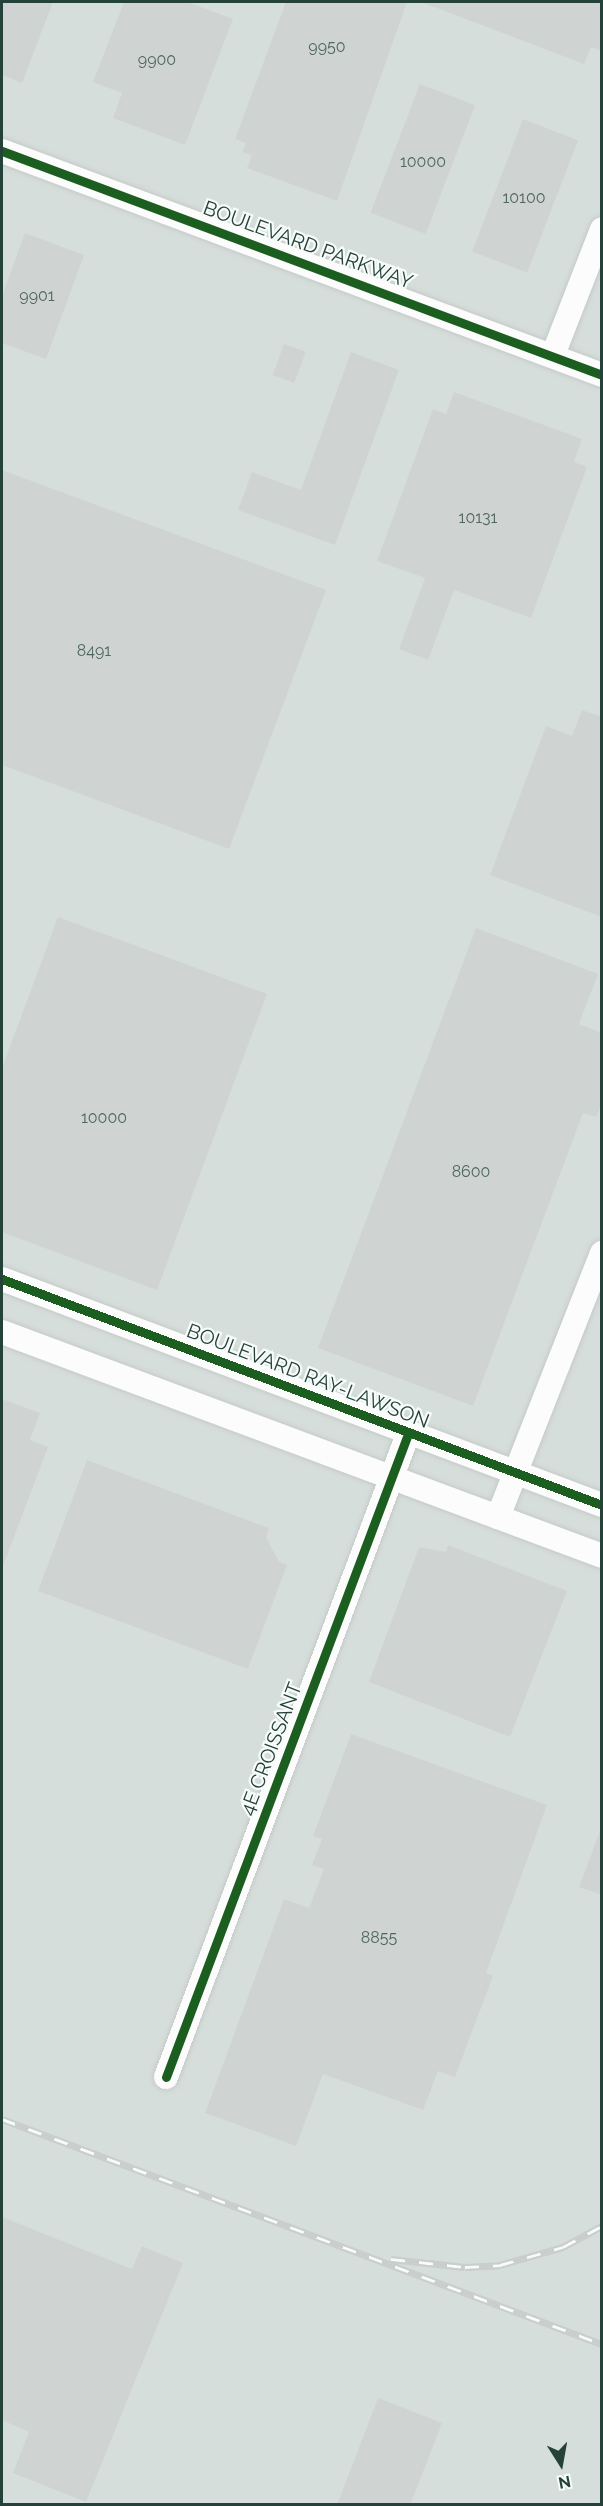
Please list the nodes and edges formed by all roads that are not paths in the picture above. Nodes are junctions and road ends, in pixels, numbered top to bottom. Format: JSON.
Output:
{"nodes":[{"id":1,"x":2,"y":151,"type":"edge"},
{"id":2,"x":602,"y":229,"type":"edge"},
{"id":3,"x":553,"y":355,"type":"junction"},
{"id":4,"x":602,"y":375,"type":"edge"},
{"id":5,"x":602,"y":1253,"type":"edge"},
{"id":6,"x":2,"y":1279,"type":"edge"},
{"id":7,"x":2,"y":1332,"type":"edge"},
{"id":8,"x":408,"y":1434,"type":"junction"},
{"id":9,"x":516,"y":1473,"type":"junction"},
{"id":10,"x":392,"y":1477,"type":"junction"},
{"id":11,"x":602,"y":1505,"type":"edge"},
{"id":12,"x":498,"y":1517,"type":"junction"},
{"id":13,"x":602,"y":1556,"type":"edge"},
{"id":14,"x":166,"y":2077,"type":"dead end"}],
"edges":[{"from":1,"to":3,"type":"street","name":"BOULEVARD PARKWAY"},
{"from":2,"to":3,"type":"street"},
{"from":3,"to":4,"type":"street","name":"BOULEVARD PARKWAY"},
{"from":5,"to":9,"type":"street"},
{"from":6,"to":8,"type":"street","name":"BOULEVARD RAY-LAWSON"},
{"from":7,"to":10,"type":"street"},
{"from":8,"to":9,"type":"street","name":"BOULEVARD RAY-LAWSON"},
{"from":8,"to":10,"type":"street","name":"4E CROISSANT"},
{"from":9,"to":11,"type":"street","name":"BOULEVARD RAY-LAWSON"},
{"from":9,"to":12,"type":"street"},
{"from":10,"to":12,"type":"street"},
{"from":10,"to":14,"type":"street","name":"4E CROISSANT"},
{"from":12,"to":13,"type":"street"}]}
